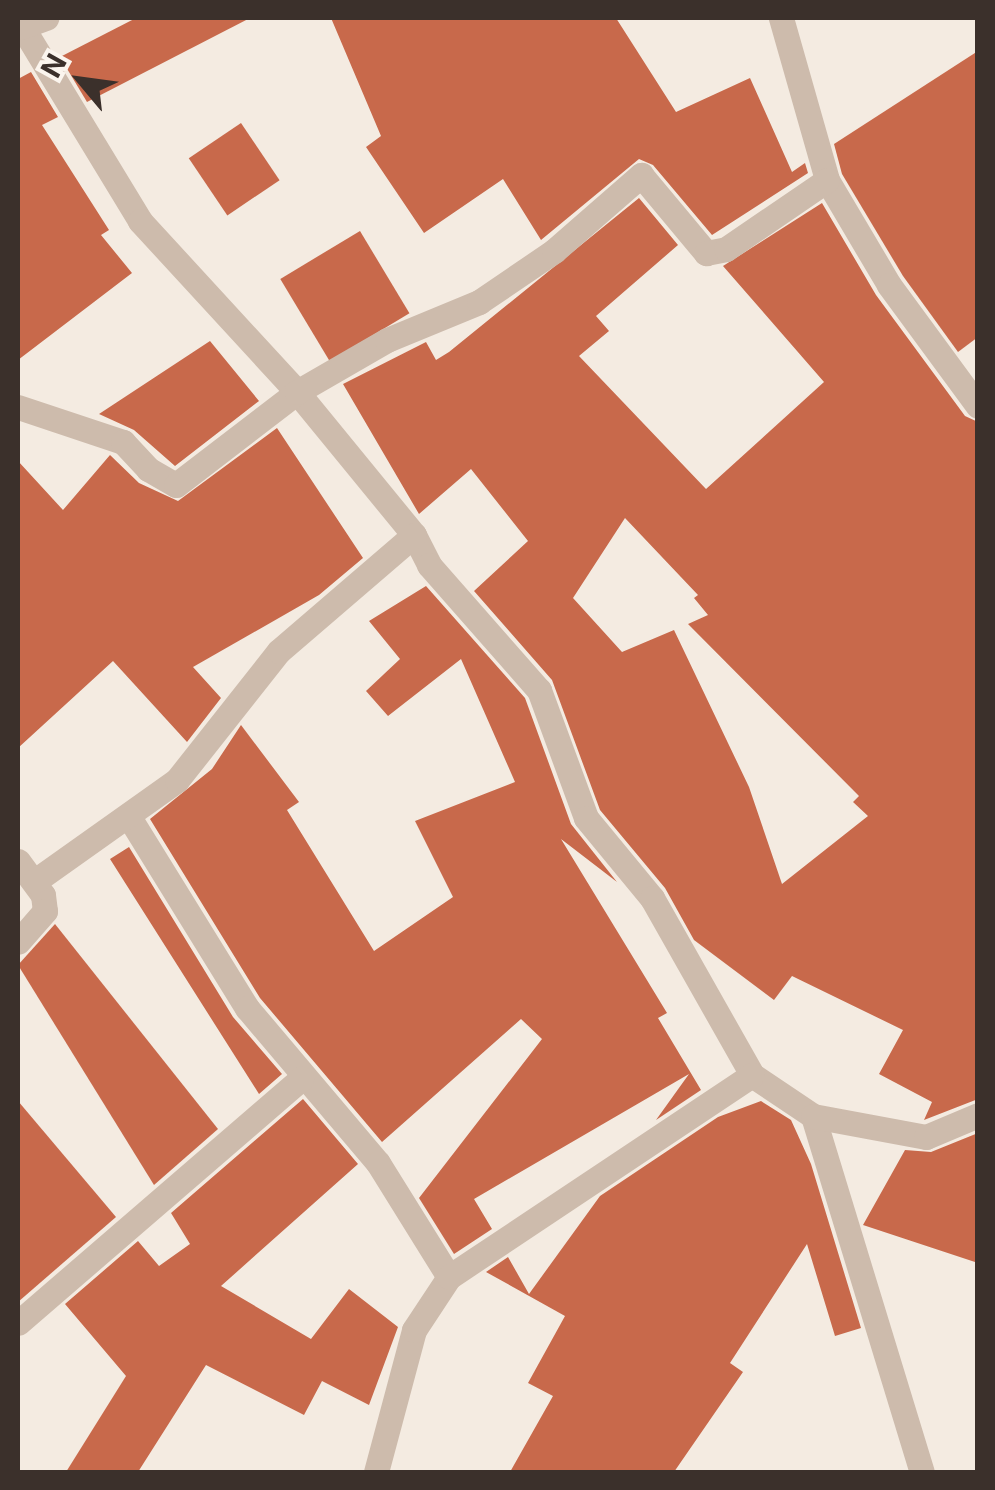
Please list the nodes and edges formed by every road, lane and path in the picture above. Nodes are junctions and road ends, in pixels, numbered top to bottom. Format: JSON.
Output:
{"nodes":[{"id":1,"x":46,"y":18,"type":"edge"},
{"id":2,"x":781,"y":18,"type":"edge"},
{"id":3,"x":19,"y":24,"type":"edge"},
{"id":4,"x":827,"y":180,"type":"junction"},
{"id":5,"x":297,"y":392,"type":"junction"},
{"id":6,"x":978,"y":406,"type":"edge"},
{"id":7,"x":18,"y":408,"type":"edge"},
{"id":8,"x":414,"y":535,"type":"junction"},
{"id":9,"x":129,"y":817,"type":"junction"},
{"id":10,"x":18,"y":861,"type":"edge"},
{"id":11,"x":35,"y":881,"type":"junction"},
{"id":12,"x":18,"y":942,"type":"edge"},
{"id":13,"x":752,"y":1075,"type":"junction"},
{"id":14,"x":301,"y":1079,"type":"junction"},
{"id":15,"x":813,"y":1116,"type":"junction"},
{"id":16,"x":974,"y":1122,"type":"edge"},
{"id":17,"x":449,"y":1277,"type":"junction"},
{"id":18,"x":18,"y":1324,"type":"edge"},
{"id":19,"x":376,"y":1472,"type":"edge"},
{"id":20,"x":922,"y":1472,"type":"edge"}],
"edges":[{"from":1,"to":3,"type":"street"},
{"from":2,"to":4,"type":"street"},
{"from":3,"to":5,"type":"street"},
{"from":4,"to":5,"type":"street"},
{"from":4,"to":6,"type":"street"},
{"from":5,"to":7,"type":"street"},
{"from":5,"to":8,"type":"street"},
{"from":8,"to":9,"type":"street"},
{"from":8,"to":13,"type":"street"},
{"from":9,"to":11,"type":"street"},
{"from":9,"to":14,"type":"street"},
{"from":10,"to":11,"type":"street"},
{"from":11,"to":12,"type":"street"},
{"from":13,"to":15,"type":"street"},
{"from":13,"to":17,"type":"street"},
{"from":14,"to":17,"type":"street"},
{"from":14,"to":18,"type":"street"},
{"from":15,"to":16,"type":"street"},
{"from":15,"to":20,"type":"street"},
{"from":17,"to":19,"type":"street"}]}
